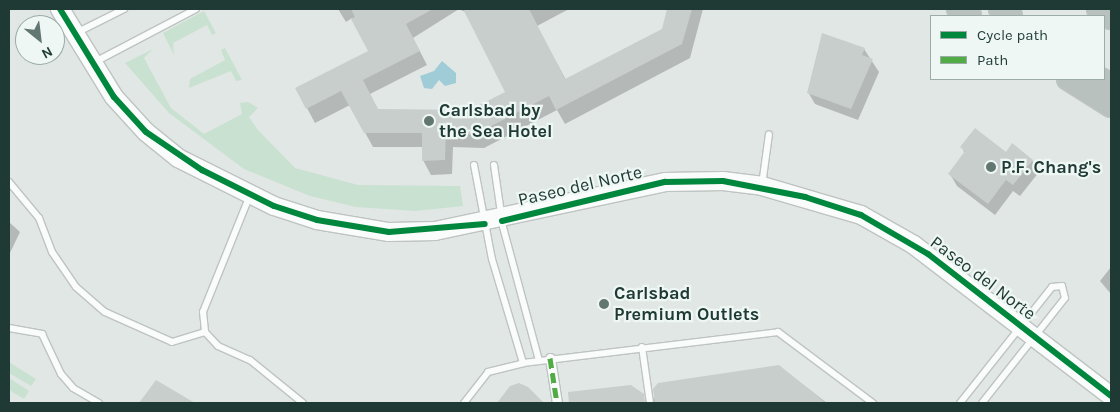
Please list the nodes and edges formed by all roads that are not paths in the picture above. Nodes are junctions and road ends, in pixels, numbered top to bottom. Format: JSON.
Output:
{"nodes":[{"id":1,"x":60,"y":9,"type":"edge"},
{"id":2,"x":124,"y":9,"type":"edge"},
{"id":3,"x":196,"y":9,"type":"edge"},
{"id":4,"x":1098,"y":9,"type":"edge"},
{"id":5,"x":1111,"y":18,"type":"edge"},
{"id":6,"x":74,"y":34,"type":"junction"},
{"id":7,"x":92,"y":64,"type":"junction"},
{"id":8,"x":1070,"y":80,"type":"edge"},
{"id":9,"x":1111,"y":106,"type":"edge"},
{"id":10,"x":769,"y":134,"type":"dead end"},
{"id":11,"x":474,"y":165,"type":"dead end"},
{"id":12,"x":494,"y":165,"type":"dead end"},
{"id":13,"x":9,"y":182,"type":"edge"},
{"id":14,"x":762,"y":186,"type":"junction"},
{"id":15,"x":250,"y":194,"type":"junction"},
{"id":16,"x":494,"y":222,"type":"junction"},
{"id":17,"x":9,"y":328,"type":"edge"},
{"id":18,"x":205,"y":332,"type":"junction"},
{"id":19,"x":1028,"y":332,"type":"junction"},
{"id":20,"x":642,"y":347,"type":"junction"},
{"id":21,"x":550,"y":358,"type":"junction"},
{"id":22,"x":540,"y":360,"type":"junction"},
{"id":23,"x":523,"y":363,"type":"junction"},
{"id":24,"x":1111,"y":396,"type":"edge"},
{"id":25,"x":99,"y":403,"type":"edge"},
{"id":26,"x":303,"y":403,"type":"edge"},
{"id":27,"x":464,"y":403,"type":"edge"},
{"id":28,"x":557,"y":403,"type":"edge"},
{"id":29,"x":650,"y":403,"type":"edge"},
{"id":30,"x":873,"y":403,"type":"edge"},
{"id":31,"x":960,"y":403,"type":"edge"},
{"id":32,"x":982,"y":403,"type":"edge"}],
"edges":[{"from":1,"to":6,"type":"main road","name":"Paseo del Norte"},
{"from":2,"to":6,"type":"lane"},
{"from":3,"to":7,"type":"lane"},
{"from":4,"to":5,"type":"highway"},
{"from":6,"to":7,"type":"main road","name":"Paseo del Norte"},
{"from":7,"to":15,"type":"main road","name":"Paseo del Norte"},
{"from":8,"to":9,"type":"highway"},
{"from":10,"to":14,"type":"lane"},
{"from":11,"to":16,"type":"lane"},
{"from":12,"to":16,"type":"lane"},
{"from":13,"to":18,"type":"lane"},
{"from":14,"to":16,"type":"main road","name":"Paseo del Norte"},
{"from":14,"to":19,"type":"main road","name":"Paseo del Norte"},
{"from":15,"to":16,"type":"main road","name":"Paseo del Norte"},
{"from":15,"to":18,"type":"lane"},
{"from":16,"to":22,"type":"lane"},
{"from":16,"to":23,"type":"lane"},
{"from":17,"to":25,"type":"lane"},
{"from":18,"to":26,"type":"lane"},
{"from":19,"to":19,"type":"lane"},
{"from":19,"to":24,"type":"main road","name":"Paseo del Norte"},
{"from":19,"to":31,"type":"lane"},
{"from":19,"to":32,"type":"lane"},
{"from":20,"to":21,"type":"lane"},
{"from":20,"to":29,"type":"lane"},
{"from":20,"to":30,"type":"lane"},
{"from":21,"to":22,"type":"lane"},
{"from":21,"to":28,"type":"street"},
{"from":22,"to":23,"type":"lane"},
{"from":23,"to":27,"type":"lane"}]}
